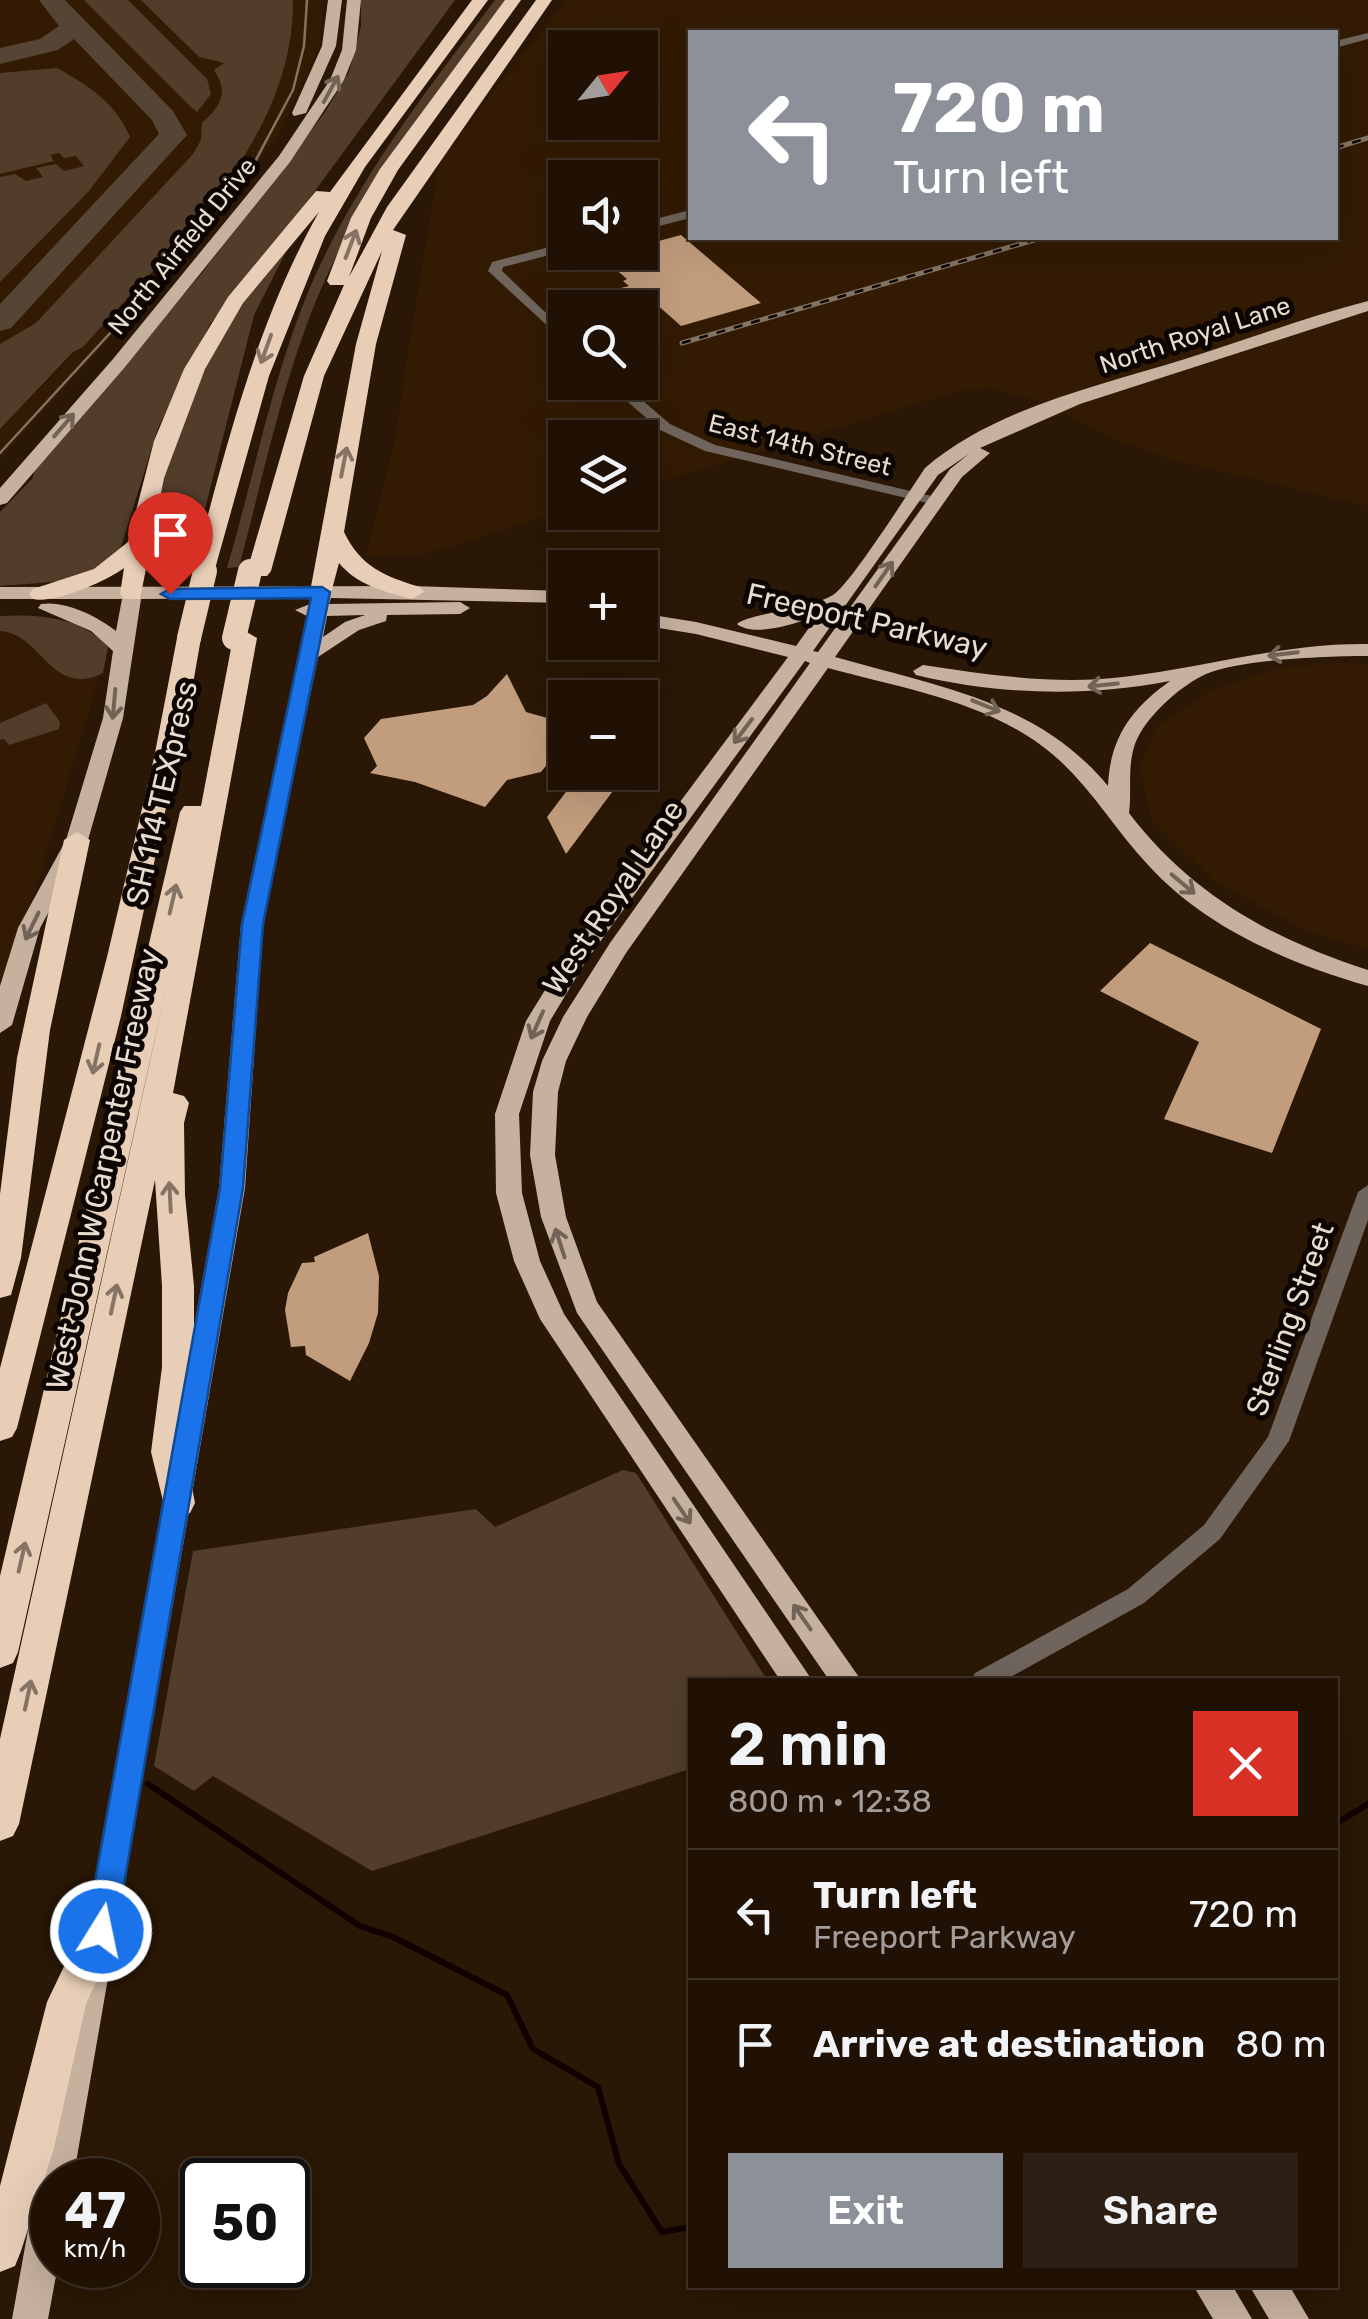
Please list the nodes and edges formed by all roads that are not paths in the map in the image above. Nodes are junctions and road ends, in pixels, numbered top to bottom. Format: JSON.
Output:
{"nodes":[{"id":1,"x":335,"y":0,"type":"edge"},
{"id":2,"x":354,"y":0,"type":"edge"},
{"id":3,"x":480,"y":0,"type":"edge"},
{"id":4,"x":513,"y":0,"type":"edge"},
{"id":5,"x":536,"y":0,"type":"edge"},
{"id":6,"x":544,"y":0,"type":"edge"},
{"id":7,"x":1368,"y":36,"type":"edge"},
{"id":8,"x":1338,"y":44,"type":"edge"},
{"id":9,"x":437,"y":102,"type":"junction"},
{"id":10,"x":396,"y":110,"type":"junction"},
{"id":11,"x":417,"y":176,"type":"junction"},
{"id":12,"x":688,"y":215,"type":"edge"},
{"id":13,"x":658,"y":223,"type":"edge"},
{"id":14,"x":548,"y":252,"type":"edge"},
{"id":15,"x":497,"y":265,"type":"junction"},
{"id":16,"x":548,"y":305,"type":"edge"},
{"id":17,"x":1368,"y":306,"type":"edge"},
{"id":18,"x":548,"y":322,"type":"edge"},
{"id":19,"x":633,"y":400,"type":"edge"},
{"id":20,"x":652,"y":400,"type":"edge"},
{"id":21,"x":0,"y":474,"type":"edge"},
{"id":22,"x":929,"y":495,"type":"junction"},
{"id":23,"x":0,"y":499,"type":"edge"},
{"id":24,"x":332,"y":531,"type":"junction"},
{"id":25,"x":137,"y":546,"type":"junction"},
{"id":26,"x":255,"y":571,"type":"junction"},
{"id":27,"x":0,"y":593,"type":"edge"},
{"id":28,"x":842,"y":596,"type":"junction"},
{"id":29,"x":45,"y":601,"type":"junction"},
{"id":30,"x":132,"y":601,"type":"junction"},
{"id":31,"x":320,"y":601,"type":"junction"},
{"id":32,"x":406,"y":601,"type":"junction"},
{"id":33,"x":548,"y":601,"type":"edge"},
{"id":34,"x":0,"y":608,"type":"edge"},
{"id":35,"x":658,"y":608,"type":"edge"},
{"id":36,"x":658,"y":621,"type":"edge"},
{"id":37,"x":748,"y":624,"type":"junction"},
{"id":38,"x":239,"y":638,"type":"junction"},
{"id":39,"x":806,"y":647,"type":"junction"},
{"id":40,"x":122,"y":650,"type":"junction"},
{"id":41,"x":1368,"y":650,"type":"edge"},
{"id":42,"x":830,"y":653,"type":"junction"},
{"id":43,"x":310,"y":654,"type":"junction"},
{"id":44,"x":1199,"y":671,"type":"junction"},
{"id":45,"x":1119,"y":811,"type":"junction"},
{"id":46,"x":77,"y":840,"type":"junction"},
{"id":47,"x":621,"y":895,"type":"junction"},
{"id":48,"x":650,"y":905,"type":"junction"},
{"id":49,"x":1368,"y":978,"type":"edge"},
{"id":50,"x":179,"y":998,"type":"junction"},
{"id":51,"x":0,"y":1024,"type":"edge"},
{"id":52,"x":542,"y":1148,"type":"junction"},
{"id":53,"x":506,"y":1150,"type":"junction"},
{"id":54,"x":1368,"y":1192,"type":"edge"},
{"id":55,"x":0,"y":1286,"type":"edge"},
{"id":56,"x":0,"y":1428,"type":"edge"},
{"id":57,"x":676,"y":1436,"type":"junction"},
{"id":58,"x":641,"y":1452,"type":"junction"},
{"id":59,"x":178,"y":1502,"type":"junction"},
{"id":60,"x":0,"y":1652,"type":"edge"},
{"id":61,"x":796,"y":1678,"type":"edge"},
{"id":62,"x":845,"y":1678,"type":"edge"},
{"id":63,"x":987,"y":1678,"type":"edge"},
{"id":64,"x":0,"y":1824,"type":"edge"},
{"id":65,"x":101,"y":1931,"type":"junction"},
{"id":66,"x":60,"y":2158,"type":"edge"},
{"id":67,"x":0,"y":2251,"type":"edge"},
{"id":68,"x":36,"y":2288,"type":"edge"},
{"id":69,"x":1213,"y":2288,"type":"edge"},
{"id":70,"x":1269,"y":2288,"type":"edge"},
{"id":71,"x":30,"y":2319,"type":"edge"},
{"id":72,"x":1234,"y":2319,"type":"edge"},
{"id":73,"x":1291,"y":2319,"type":"edge"}],
"edges":[{"from":1,"to":21,"type":"main road","name":"North Airfield Drive"},
{"from":23,"to":2,"type":"main road","name":"North Airfield Drive","one_way":true},
{"from":3,"to":10,"type":"highway","name":"West John W Carpenter Freeway"},
{"from":4,"to":9,"type":"highway"},
{"from":5,"to":9,"type":"highway"},
{"from":6,"to":11,"type":"highway","name":"West John W Carpenter Freeway"},
{"from":7,"to":8,"type":"street"},
{"from":26,"to":9,"type":"highway","one_way":true},
{"from":10,"to":25,"type":"highway"},
{"from":10,"to":56,"type":"highway","name":"West John W Carpenter Freeway","one_way":true,"bridge":true},
{"from":24,"to":11,"type":"highway","one_way":true},
{"from":11,"to":26,"type":"highway","name":"West John W Carpenter Freeway"},
{"from":12,"to":13,"type":"street"},
{"from":14,"to":15,"type":"street"},
{"from":15,"to":16,"type":"street"},
{"from":15,"to":18,"type":"street"},
{"from":17,"to":22,"type":"main road","name":"North Royal Lane"},
{"from":19,"to":22,"type":"street","name":"East 14th Street"},
{"from":20,"to":22,"type":"street","name":"East 14th Street"},
{"from":22,"to":28,"type":"main road","name":"North Royal Lane"},
{"from":42,"to":22,"type":"main road","name":"West Royal Lane","one_way":true},
{"from":24,"to":31,"type":"highway"},
{"from":24,"to":32,"type":"highway"},
{"from":25,"to":29,"type":"highway"},
{"from":25,"to":30,"type":"highway"},
{"from":26,"to":38,"type":"highway","name":"West John W Carpenter Freeway"},
{"from":27,"to":29,"type":"main road"},
{"from":28,"to":37,"type":"main road"},
{"from":28,"to":39,"type":"main road","name":"North Royal Lane"},
{"from":29,"to":30,"type":"main road"},
{"from":29,"to":34,"type":"main road"},
{"from":29,"to":40,"type":"main road"},
{"from":30,"to":31,"type":"main road"},
{"from":30,"to":40,"type":"main road"},
{"from":31,"to":32,"type":"main road"},
{"from":31,"to":43,"type":"main road"},
{"from":32,"to":33,"type":"main road"},
{"from":32,"to":43,"type":"main road"},
{"from":35,"to":37,"type":"main road","name":"Freeport Parkway"},
{"from":36,"to":39,"type":"main road","name":"Freeport Parkway"},
{"from":37,"to":39,"type":"main road","name":"Freeport Parkway"},
{"from":38,"to":50,"type":"highway","name":"West John W Carpenter Freeway"},
{"from":60,"to":38,"type":"highway","name":"SH 114 TEXpress","one_way":true},
{"from":39,"to":42,"type":"main road","name":"Freeport Parkway"},
{"from":39,"to":47,"type":"main road","name":"West Royal Lane","one_way":true},
{"from":40,"to":46,"type":"main road","one_way":true},
{"from":41,"to":44,"type":"main road","name":"Freeport Parkway","one_way":true},
{"from":44,"to":42,"type":"main road","name":"Freeport Parkway","one_way":true},
{"from":42,"to":45,"type":"main road","name":"Freeport Parkway","one_way":true},
{"from":42,"to":48,"type":"main road","name":"West Royal Lane"},
{"from":43,"to":59,"type":"main road"},
{"from":44,"to":45,"type":"main road"},
{"from":45,"to":49,"type":"main road","name":"Freeport Parkway","one_way":true},
{"from":46,"to":51,"type":"main road","one_way":true},
{"from":46,"to":55,"type":"highway"},
{"from":47,"to":48,"type":"main road"},
{"from":47,"to":53,"type":"main road","name":"West Royal Lane","one_way":true},
{"from":48,"to":52,"type":"main road","name":"West Royal Lane"},
{"from":59,"to":50,"type":"highway","one_way":true},
{"from":64,"to":50,"type":"highway","name":"West John W Carpenter Freeway","one_way":true},
{"from":52,"to":53,"type":"main road"},
{"from":57,"to":52,"type":"main road","name":"West Royal Lane","one_way":true},
{"from":53,"to":58,"type":"main road","name":"West Royal Lane"},
{"from":54,"to":63,"type":"street","name":"Sterling Street"},
{"from":57,"to":58,"type":"main road"},
{"from":62,"to":57,"type":"main road","name":"West Royal Lane","one_way":true},
{"from":58,"to":61,"type":"main road","name":"West Royal Lane","one_way":true},
{"from":59,"to":65,"type":"main road"},
{"from":65,"to":66,"type":"main road"},
{"from":65,"to":67,"type":"highway"},
{"from":68,"to":71,"type":"main road"},
{"from":69,"to":72,"type":"main road"},
{"from":70,"to":73,"type":"main road"}]}
